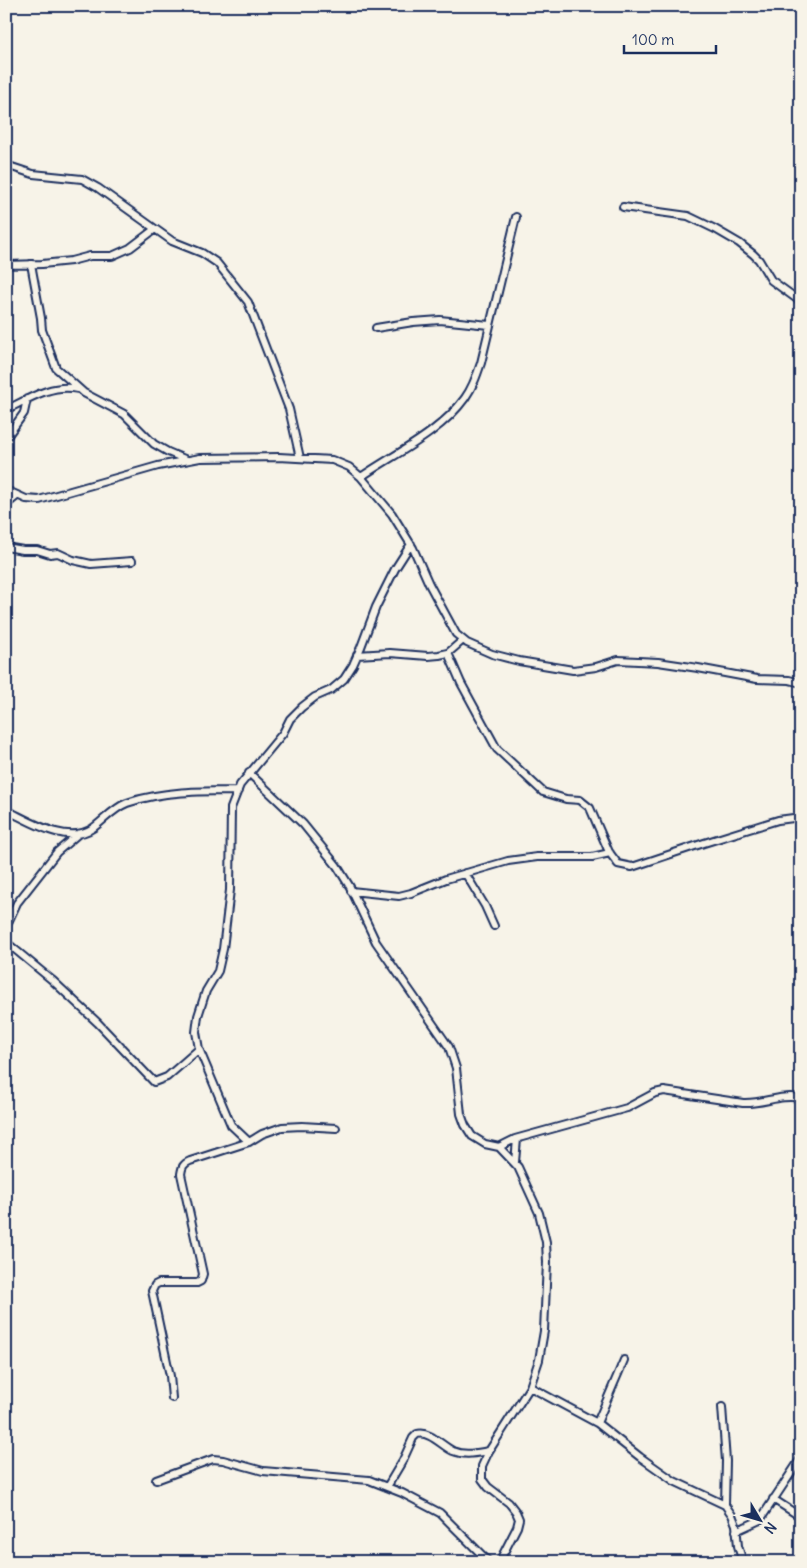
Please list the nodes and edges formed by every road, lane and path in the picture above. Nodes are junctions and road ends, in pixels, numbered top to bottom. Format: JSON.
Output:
{"nodes":[{"id":1,"x":6,"y":165,"type":"edge"},
{"id":2,"x":623,"y":207,"type":"dead end"},
{"id":3,"x":516,"y":217,"type":"dead end"},
{"id":4,"x":155,"y":228,"type":"junction"},
{"id":5,"x":30,"y":264,"type":"junction"},
{"id":6,"x":6,"y":265,"type":"edge"},
{"id":7,"x":801,"y":302,"type":"edge"},
{"id":8,"x":489,"y":325,"type":"junction"},
{"id":9,"x":376,"y":328,"type":"dead end"},
{"id":10,"x":80,"y":389,"type":"junction"},
{"id":11,"x":27,"y":399,"type":"junction"},
{"id":12,"x":6,"y":410,"type":"edge"},
{"id":13,"x":6,"y":438,"type":"edge"},
{"id":14,"x":300,"y":458,"type":"junction"},
{"id":15,"x":188,"y":460,"type":"junction"},
{"id":16,"x":361,"y":476,"type":"junction"},
{"id":17,"x":6,"y":490,"type":"edge"},
{"id":18,"x":18,"y":496,"type":"junction"},
{"id":19,"x":6,"y":505,"type":"edge"},
{"id":20,"x":411,"y":544,"type":"junction"},
{"id":21,"x":6,"y":547,"type":"edge"},
{"id":22,"x":132,"y":561,"type":"dead end"},
{"id":23,"x":463,"y":640,"type":"junction"},
{"id":24,"x":448,"y":653,"type":"junction"},
{"id":25,"x":357,"y":655,"type":"junction"},
{"id":26,"x":801,"y":683,"type":"edge"},
{"id":27,"x":249,"y":774,"type":"junction"},
{"id":28,"x":238,"y":791,"type":"junction"},
{"id":29,"x":6,"y":810,"type":"edge"},
{"id":30,"x":801,"y":817,"type":"edge"},
{"id":31,"x":78,"y":834,"type":"junction"},
{"id":32,"x":610,"y":853,"type":"junction"},
{"id":33,"x":465,"y":873,"type":"junction"},
{"id":34,"x":351,"y":891,"type":"junction"},
{"id":35,"x":494,"y":926,"type":"dead end"},
{"id":36,"x":6,"y":927,"type":"edge"},
{"id":37,"x":6,"y":942,"type":"edge"},
{"id":38,"x":199,"y":1049,"type":"junction"},
{"id":39,"x":801,"y":1098,"type":"edge"},
{"id":40,"x":336,"y":1128,"type":"dead end"},
{"id":41,"x":517,"y":1138,"type":"junction"},
{"id":42,"x":249,"y":1142,"type":"junction"},
{"id":43,"x":499,"y":1147,"type":"junction"},
{"id":44,"x":515,"y":1162,"type":"junction"},
{"id":45,"x":624,"y":1360,"type":"dead end"},
{"id":46,"x":530,"y":1386,"type":"junction"},
{"id":47,"x":172,"y":1398,"type":"dead end"},
{"id":48,"x":722,"y":1407,"type":"dead end"},
{"id":49,"x":598,"y":1423,"type":"junction"},
{"id":50,"x":488,"y":1450,"type":"junction"},
{"id":51,"x":801,"y":1458,"type":"edge"},
{"id":52,"x":156,"y":1480,"type":"dead end"},
{"id":53,"x":387,"y":1487,"type":"junction"},
{"id":54,"x":773,"y":1499,"type":"junction"},
{"id":55,"x":725,"y":1506,"type":"junction"},
{"id":56,"x":801,"y":1517,"type":"edge"},
{"id":57,"x":736,"y":1531,"type":"junction"},
{"id":58,"x":490,"y":1562,"type":"edge"},
{"id":59,"x":499,"y":1562,"type":"edge"},
{"id":60,"x":743,"y":1562,"type":"edge"}],
"edges":[{"from":1,"to":4,"type":"street"},
{"from":2,"to":7,"type":"street"},
{"from":3,"to":8,"type":"street"},
{"from":4,"to":5,"type":"street"},
{"from":4,"to":14,"type":"street"},
{"from":5,"to":6,"type":"street"},
{"from":5,"to":10,"type":"street"},
{"from":8,"to":9,"type":"street"},
{"from":8,"to":16,"type":"street"},
{"from":10,"to":11,"type":"street"},
{"from":10,"to":15,"type":"street"},
{"from":11,"to":12,"type":"street"},
{"from":11,"to":13,"type":"street"},
{"from":14,"to":15,"type":"street"},
{"from":14,"to":16,"type":"street"},
{"from":15,"to":18,"type":"street"},
{"from":16,"to":20,"type":"street"},
{"from":17,"to":18,"type":"street"},
{"from":18,"to":19,"type":"street"},
{"from":20,"to":23,"type":"street"},
{"from":20,"to":25,"type":"street"},
{"from":21,"to":22,"type":"street"},
{"from":23,"to":24,"type":"street"},
{"from":23,"to":26,"type":"street"},
{"from":24,"to":25,"type":"street"},
{"from":24,"to":32,"type":"street"},
{"from":25,"to":27,"type":"street"},
{"from":27,"to":28,"type":"street"},
{"from":27,"to":34,"type":"street"},
{"from":28,"to":31,"type":"street"},
{"from":28,"to":38,"type":"street"},
{"from":29,"to":31,"type":"street"},
{"from":30,"to":32,"type":"street"},
{"from":31,"to":36,"type":"street"},
{"from":32,"to":33,"type":"street"},
{"from":33,"to":34,"type":"street"},
{"from":33,"to":35,"type":"street"},
{"from":34,"to":43,"type":"street"},
{"from":37,"to":38,"type":"street"},
{"from":38,"to":42,"type":"street"},
{"from":39,"to":41,"type":"street"},
{"from":40,"to":42,"type":"street"},
{"from":41,"to":43,"type":"street"},
{"from":41,"to":44,"type":"street"},
{"from":42,"to":47,"type":"street"},
{"from":43,"to":44,"type":"street"},
{"from":44,"to":46,"type":"street"},
{"from":45,"to":49,"type":"street"},
{"from":46,"to":49,"type":"street"},
{"from":46,"to":50,"type":"street"},
{"from":48,"to":55,"type":"street"},
{"from":49,"to":55,"type":"street"},
{"from":50,"to":53,"type":"street"},
{"from":50,"to":59,"type":"street"},
{"from":51,"to":54,"type":"street"},
{"from":52,"to":53,"type":"street"},
{"from":53,"to":58,"type":"street"},
{"from":54,"to":56,"type":"street"},
{"from":54,"to":57,"type":"street"},
{"from":55,"to":57,"type":"street"},
{"from":57,"to":60,"type":"street"}]}
